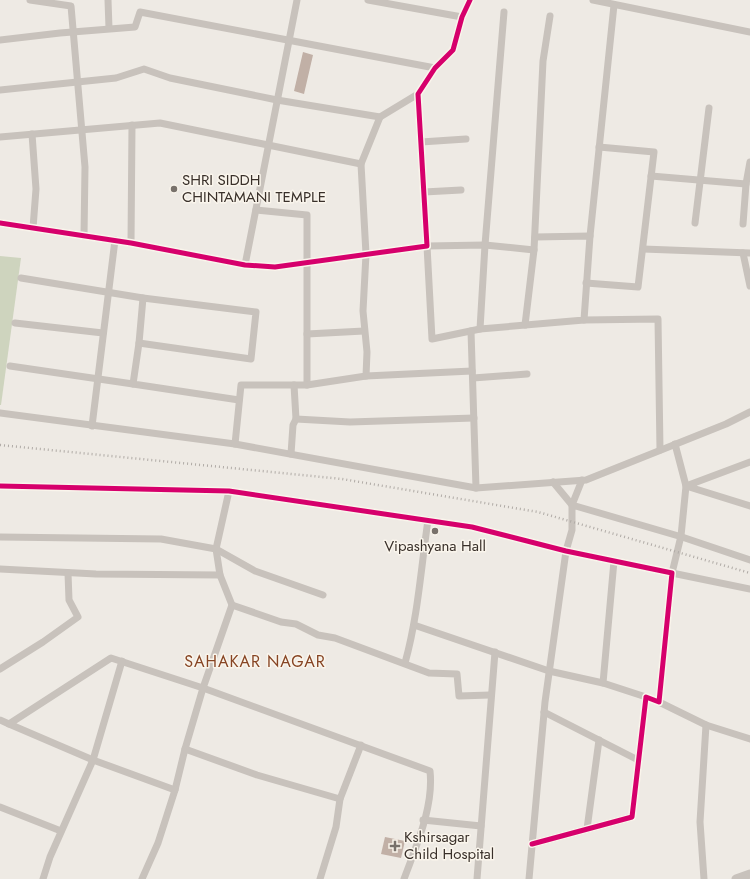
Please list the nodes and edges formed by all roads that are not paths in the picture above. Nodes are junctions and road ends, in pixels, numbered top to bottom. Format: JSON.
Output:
{"nodes":[{"id":1,"x":30,"y":0,"type":"edge"},
{"id":2,"x":108,"y":0,"type":"edge"},
{"id":3,"x":297,"y":0,"type":"edge"},
{"id":4,"x":368,"y":0,"type":"edge"},
{"id":5,"x":470,"y":0,"type":"edge"},
{"id":6,"x":593,"y":0,"type":"edge"},
{"id":7,"x":614,"y":5,"type":"junction"},
{"id":8,"x":504,"y":12,"type":"dead end"},
{"id":9,"x":550,"y":16,"type":"dead end"},
{"id":10,"x":462,"y":17,"type":"junction"},
{"id":11,"x":109,"y":28,"type":"junction"},
{"id":12,"x":73,"y":32,"type":"junction"},
{"id":13,"x":750,"y":32,"type":"edge"},
{"id":14,"x":0,"y":40,"type":"edge"},
{"id":15,"x":289,"y":41,"type":"junction"},
{"id":16,"x":435,"y":68,"type":"junction"},
{"id":17,"x":78,"y":82,"type":"junction"},
{"id":18,"x":0,"y":90,"type":"edge"},
{"id":19,"x":418,"y":94,"type":"junction"},
{"id":20,"x":277,"y":100,"type":"junction"},
{"id":21,"x":710,"y":108,"type":"dead end"},
{"id":22,"x":380,"y":117,"type":"junction"},
{"id":23,"x":132,"y":125,"type":"junction"},
{"id":24,"x":82,"y":129,"type":"junction"},
{"id":25,"x":32,"y":134,"type":"junction"},
{"id":26,"x":0,"y":137,"type":"edge"},
{"id":27,"x":466,"y":139,"type":"dead end"},
{"id":28,"x":421,"y":142,"type":"junction"},
{"id":29,"x":268,"y":145,"type":"junction"},
{"id":30,"x":599,"y":147,"type":"junction"},
{"id":31,"x":750,"y":162,"type":"edge"},
{"id":32,"x":361,"y":164,"type":"junction"},
{"id":33,"x":749,"y":173,"type":"edge"},
{"id":34,"x":651,"y":176,"type":"junction"},
{"id":35,"x":700,"y":180,"type":"junction"},
{"id":36,"x":746,"y":184,"type":"junction"},
{"id":37,"x":461,"y":190,"type":"dead end"},
{"id":38,"x":424,"y":192,"type":"junction"},
{"id":39,"x":256,"y":210,"type":"junction"},
{"id":40,"x":0,"y":223,"type":"edge"},
{"id":41,"x":695,"y":223,"type":"dead end"},
{"id":42,"x":743,"y":224,"type":"dead end"},
{"id":43,"x":33,"y":228,"type":"junction"},
{"id":44,"x":84,"y":236,"type":"junction"},
{"id":45,"x":590,"y":236,"type":"junction"},
{"id":46,"x":535,"y":237,"type":"junction"},
{"id":47,"x":115,"y":240,"type":"junction"},
{"id":48,"x":131,"y":243,"type":"junction"},
{"id":49,"x":485,"y":245,"type":"junction"},
{"id":50,"x":427,"y":246,"type":"junction"},
{"id":51,"x":642,"y":249,"type":"junction"},
{"id":52,"x":534,"y":250,"type":"junction"},
{"id":53,"x":746,"y":253,"type":"edge"},
{"id":54,"x":366,"y":254,"type":"junction"},
{"id":55,"x":307,"y":263,"type":"junction"},
{"id":56,"x":245,"y":265,"type":"junction"},
{"id":57,"x":21,"y":278,"type":"dead end"},
{"id":58,"x":586,"y":283,"type":"junction"},
{"id":59,"x":750,"y":286,"type":"edge"},
{"id":60,"x":109,"y":292,"type":"junction"},
{"id":61,"x":143,"y":298,"type":"junction"},
{"id":62,"x":584,"y":320,"type":"junction"},
{"id":63,"x":15,"y":324,"type":"dead end"},
{"id":64,"x":526,"y":325,"type":"junction"},
{"id":65,"x":480,"y":330,"type":"junction"},
{"id":66,"x":364,"y":331,"type":"junction"},
{"id":67,"x":471,"y":331,"type":"junction"},
{"id":68,"x":104,"y":334,"type":"junction"},
{"id":69,"x":307,"y":334,"type":"junction"},
{"id":70,"x":139,"y":343,"type":"junction"},
{"id":71,"x":10,"y":366,"type":"dead end"},
{"id":72,"x":527,"y":374,"type":"dead end"},
{"id":73,"x":472,"y":375,"type":"junction"},
{"id":74,"x":366,"y":376,"type":"junction"},
{"id":75,"x":98,"y":380,"type":"junction"},
{"id":76,"x":133,"y":384,"type":"junction"},
{"id":77,"x":294,"y":385,"type":"junction"},
{"id":78,"x":307,"y":385,"type":"junction"},
{"id":79,"x":239,"y":400,"type":"junction"},
{"id":80,"x":749,"y":411,"type":"edge"},
{"id":81,"x":0,"y":413,"type":"edge"},
{"id":82,"x":474,"y":418,"type":"junction"},
{"id":83,"x":296,"y":419,"type":"junction"},
{"id":84,"x":92,"y":426,"type":"junction"},
{"id":85,"x":235,"y":444,"type":"junction"},
{"id":86,"x":676,"y":444,"type":"junction"},
{"id":87,"x":660,"y":450,"type":"junction"},
{"id":88,"x":291,"y":454,"type":"junction"},
{"id":89,"x":750,"y":462,"type":"edge"},
{"id":90,"x":582,"y":480,"type":"junction"},
{"id":91,"x":553,"y":482,"type":"junction"},
{"id":92,"x":0,"y":486,"type":"edge"},
{"id":93,"x":686,"y":486,"type":"junction"},
{"id":94,"x":476,"y":488,"type":"junction"},
{"id":95,"x":229,"y":492,"type":"junction"},
{"id":96,"x":572,"y":505,"type":"junction"},
{"id":97,"x":750,"y":506,"type":"edge"},
{"id":98,"x":428,"y":520,"type":"junction"},
{"id":99,"x":681,"y":536,"type":"junction"},
{"id":100,"x":0,"y":537,"type":"edge"},
{"id":101,"x":216,"y":549,"type":"junction"},
{"id":102,"x":566,"y":552,"type":"junction"},
{"id":103,"x":750,"y":560,"type":"edge"},
{"id":104,"x":614,"y":561,"type":"junction"},
{"id":105,"x":0,"y":569,"type":"edge"},
{"id":106,"x":672,"y":572,"type":"junction"},
{"id":107,"x":68,"y":573,"type":"junction"},
{"id":108,"x":220,"y":575,"type":"junction"},
{"id":109,"x":750,"y":589,"type":"edge"},
{"id":110,"x":322,"y":595,"type":"dead end"},
{"id":111,"x":232,"y":605,"type":"junction"},
{"id":112,"x":414,"y":625,"type":"junction"},
{"id":113,"x":494,"y":652,"type":"junction"},
{"id":114,"x":122,"y":661,"type":"junction"},
{"id":115,"x":405,"y":663,"type":"junction"},
{"id":116,"x":0,"y":669,"type":"edge"},
{"id":117,"x":549,"y":671,"type":"junction"},
{"id":118,"x":603,"y":683,"type":"junction"},
{"id":119,"x":203,"y":688,"type":"junction"},
{"id":120,"x":490,"y":695,"type":"junction"},
{"id":121,"x":646,"y":697,"type":"junction"},
{"id":122,"x":659,"y":702,"type":"junction"},
{"id":123,"x":544,"y":712,"type":"junction"},
{"id":124,"x":0,"y":720,"type":"edge"},
{"id":125,"x":9,"y":724,"type":"junction"},
{"id":126,"x":706,"y":725,"type":"junction"},
{"id":127,"x":750,"y":739,"type":"edge"},
{"id":128,"x":599,"y":740,"type":"junction"},
{"id":129,"x":361,"y":744,"type":"junction"},
{"id":130,"x":185,"y":748,"type":"junction"},
{"id":131,"x":93,"y":760,"type":"junction"},
{"id":132,"x":638,"y":760,"type":"junction"},
{"id":133,"x":175,"y":790,"type":"junction"},
{"id":134,"x":340,"y":799,"type":"junction"},
{"id":135,"x":0,"y":807,"type":"edge"},
{"id":136,"x":423,"y":820,"type":"junction"},
{"id":137,"x":481,"y":826,"type":"junction"},
{"id":138,"x":587,"y":829,"type":"junction"},
{"id":139,"x":61,"y":831,"type":"junction"},
{"id":140,"x":532,"y":844,"type":"junction"},
{"id":141,"x":750,"y":874,"type":"edge"},
{"id":142,"x":43,"y":879,"type":"edge"},
{"id":143,"x":142,"y":879,"type":"edge"},
{"id":144,"x":320,"y":879,"type":"edge"},
{"id":145,"x":404,"y":879,"type":"edge"},
{"id":146,"x":477,"y":879,"type":"edge"},
{"id":147,"x":529,"y":879,"type":"edge"},
{"id":148,"x":704,"y":879,"type":"edge"},
{"id":149,"x":736,"y":879,"type":"edge"}],
"edges":[{"from":1,"to":12,"type":"street"},
{"from":2,"to":11,"type":"street"},
{"from":3,"to":15,"type":"street"},
{"from":4,"to":10,"type":"street"},
{"from":5,"to":10,"type":"street"},
{"from":6,"to":7,"type":"street"},
{"from":7,"to":13,"type":"street"},
{"from":7,"to":30,"type":"street"},
{"from":8,"to":49,"type":"street"},
{"from":9,"to":46,"type":"street"},
{"from":10,"to":16,"type":"street"},
{"from":11,"to":12,"type":"street"},
{"from":11,"to":15,"type":"street"},
{"from":12,"to":14,"type":"street"},
{"from":12,"to":17,"type":"street"},
{"from":15,"to":16,"type":"street"},
{"from":15,"to":20,"type":"street"},
{"from":16,"to":19,"type":"street"},
{"from":17,"to":18,"type":"street"},
{"from":17,"to":20,"type":"street"},
{"from":17,"to":24,"type":"street"},
{"from":19,"to":22,"type":"street"},
{"from":19,"to":28,"type":"street"},
{"from":20,"to":22,"type":"street"},
{"from":20,"to":29,"type":"street"},
{"from":21,"to":35,"type":"street"},
{"from":22,"to":32,"type":"street"},
{"from":23,"to":24,"type":"street"},
{"from":23,"to":29,"type":"street"},
{"from":23,"to":48,"type":"street"},
{"from":24,"to":25,"type":"street"},
{"from":24,"to":44,"type":"street"},
{"from":25,"to":26,"type":"street"},
{"from":25,"to":43,"type":"street"},
{"from":27,"to":28,"type":"street"},
{"from":28,"to":38,"type":"street"},
{"from":29,"to":32,"type":"street"},
{"from":29,"to":39,"type":"street"},
{"from":30,"to":34,"type":"street"},
{"from":30,"to":45,"type":"street"},
{"from":31,"to":33,"type":"street"},
{"from":32,"to":54,"type":"street"},
{"from":33,"to":36,"type":"street"},
{"from":34,"to":35,"type":"street"},
{"from":34,"to":51,"type":"street"},
{"from":35,"to":36,"type":"street"},
{"from":35,"to":41,"type":"street"},
{"from":36,"to":42,"type":"street"},
{"from":37,"to":38,"type":"street"},
{"from":38,"to":50,"type":"street"},
{"from":39,"to":55,"type":"street"},
{"from":39,"to":56,"type":"street"},
{"from":40,"to":43,"type":"street"},
{"from":43,"to":44,"type":"street"},
{"from":44,"to":47,"type":"street"},
{"from":45,"to":46,"type":"street"},
{"from":45,"to":58,"type":"street"},
{"from":46,"to":52,"type":"street"},
{"from":47,"to":48,"type":"street"},
{"from":47,"to":60,"type":"street"},
{"from":48,"to":56,"type":"street"},
{"from":49,"to":50,"type":"street"},
{"from":49,"to":52,"type":"street"},
{"from":49,"to":65,"type":"street"},
{"from":50,"to":54,"type":"street"},
{"from":50,"to":67,"type":"street"},
{"from":51,"to":53,"type":"street"},
{"from":51,"to":58,"type":"street"},
{"from":52,"to":64,"type":"street"},
{"from":53,"to":59,"type":"street"},
{"from":54,"to":55,"type":"street"},
{"from":54,"to":66,"type":"street"},
{"from":55,"to":56,"type":"street"},
{"from":55,"to":69,"type":"street"},
{"from":57,"to":60,"type":"street"},
{"from":58,"to":62,"type":"street"},
{"from":60,"to":61,"type":"street"},
{"from":60,"to":68,"type":"street"},
{"from":61,"to":70,"type":"street"},
{"from":61,"to":70,"type":"street"},
{"from":62,"to":64,"type":"street"},
{"from":62,"to":87,"type":"street"},
{"from":63,"to":68,"type":"street"},
{"from":64,"to":65,"type":"street"},
{"from":65,"to":67,"type":"street"},
{"from":66,"to":69,"type":"street"},
{"from":66,"to":74,"type":"street"},
{"from":67,"to":73,"type":"street"},
{"from":68,"to":75,"type":"street"},
{"from":69,"to":78,"type":"street"},
{"from":70,"to":76,"type":"street"},
{"from":71,"to":75,"type":"street"},
{"from":72,"to":73,"type":"street"},
{"from":73,"to":74,"type":"street"},
{"from":73,"to":82,"type":"street"},
{"from":74,"to":78,"type":"street"},
{"from":75,"to":76,"type":"street"},
{"from":75,"to":84,"type":"street"},
{"from":76,"to":79,"type":"street"},
{"from":77,"to":78,"type":"street"},
{"from":77,"to":79,"type":"street"},
{"from":77,"to":83,"type":"street"},
{"from":79,"to":85,"type":"street"},
{"from":80,"to":86,"type":"street"},
{"from":81,"to":84,"type":"street"},
{"from":82,"to":83,"type":"street"},
{"from":82,"to":94,"type":"street"},
{"from":83,"to":88,"type":"street"},
{"from":84,"to":85,"type":"street"},
{"from":85,"to":88,"type":"street"},
{"from":86,"to":87,"type":"street"},
{"from":86,"to":93,"type":"street"},
{"from":87,"to":90,"type":"street"},
{"from":88,"to":94,"type":"street"},
{"from":89,"to":93,"type":"street"},
{"from":90,"to":91,"type":"street"},
{"from":90,"to":96,"type":"street"},
{"from":91,"to":94,"type":"street"},
{"from":91,"to":96,"type":"street"},
{"from":92,"to":95,"type":"street"},
{"from":93,"to":97,"type":"street"},
{"from":93,"to":99,"type":"street"},
{"from":95,"to":98,"type":"street"},
{"from":95,"to":101,"type":"street"},
{"from":96,"to":99,"type":"street"},
{"from":96,"to":102,"type":"street"},
{"from":98,"to":102,"type":"street"},
{"from":98,"to":112,"type":"street"},
{"from":99,"to":103,"type":"street"},
{"from":99,"to":106,"type":"street"},
{"from":100,"to":101,"type":"street"},
{"from":101,"to":108,"type":"street"},
{"from":101,"to":110,"type":"street"},
{"from":102,"to":104,"type":"street"},
{"from":102,"to":117,"type":"street"},
{"from":104,"to":106,"type":"street"},
{"from":104,"to":118,"type":"street"},
{"from":105,"to":107,"type":"street"},
{"from":106,"to":109,"type":"street"},
{"from":106,"to":122,"type":"street"},
{"from":107,"to":108,"type":"street"},
{"from":107,"to":116,"type":"street"},
{"from":108,"to":111,"type":"street"},
{"from":111,"to":115,"type":"street"},
{"from":111,"to":119,"type":"street"},
{"from":112,"to":113,"type":"street"},
{"from":112,"to":115,"type":"street"},
{"from":113,"to":117,"type":"street"},
{"from":113,"to":120,"type":"street"},
{"from":114,"to":119,"type":"street"},
{"from":114,"to":125,"type":"street"},
{"from":114,"to":131,"type":"street"},
{"from":115,"to":120,"type":"street"},
{"from":117,"to":118,"type":"street"},
{"from":117,"to":123,"type":"street"},
{"from":118,"to":121,"type":"street"},
{"from":119,"to":129,"type":"street"},
{"from":119,"to":130,"type":"street"},
{"from":120,"to":137,"type":"street"},
{"from":121,"to":122,"type":"street"},
{"from":121,"to":132,"type":"street"},
{"from":122,"to":126,"type":"street"},
{"from":123,"to":128,"type":"street"},
{"from":123,"to":140,"type":"street"},
{"from":124,"to":125,"type":"street"},
{"from":125,"to":131,"type":"street"},
{"from":126,"to":127,"type":"street"},
{"from":126,"to":148,"type":"street"},
{"from":128,"to":132,"type":"street"},
{"from":128,"to":138,"type":"street"},
{"from":129,"to":134,"type":"street"},
{"from":129,"to":136,"type":"street"},
{"from":130,"to":133,"type":"street"},
{"from":130,"to":134,"type":"street"},
{"from":131,"to":133,"type":"street"},
{"from":131,"to":139,"type":"street"},
{"from":132,"to":138,"type":"street"},
{"from":133,"to":143,"type":"street"},
{"from":134,"to":144,"type":"street"},
{"from":135,"to":139,"type":"street"},
{"from":136,"to":137,"type":"street"},
{"from":136,"to":145,"type":"street"},
{"from":137,"to":146,"type":"street"},
{"from":138,"to":140,"type":"street"},
{"from":139,"to":142,"type":"street"},
{"from":140,"to":147,"type":"street"},
{"from":141,"to":149,"type":"street"}]}
